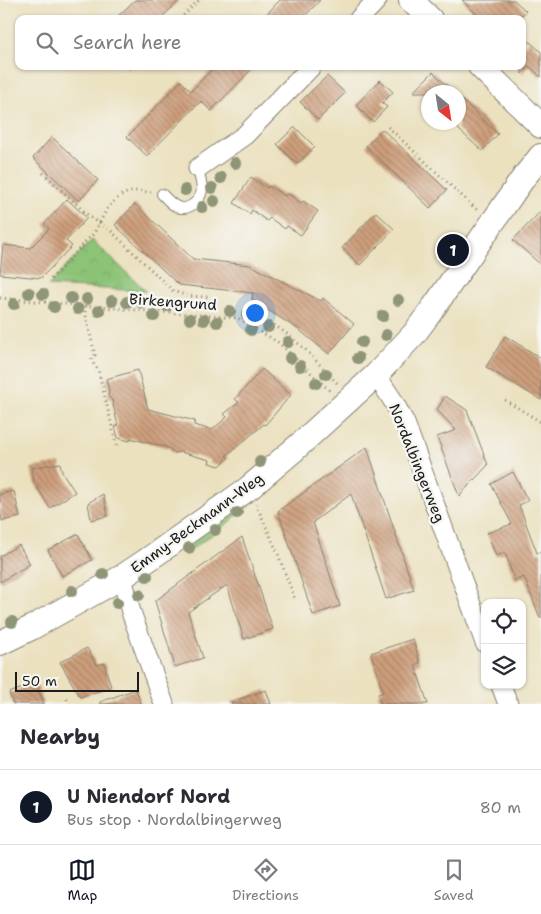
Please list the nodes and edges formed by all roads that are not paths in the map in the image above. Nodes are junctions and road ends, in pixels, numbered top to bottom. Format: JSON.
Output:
{"nodes":[{"id":1,"x":377,"y":0,"type":"edge"},
{"id":2,"x":411,"y":0,"type":"edge"},
{"id":3,"x":363,"y":15,"type":"edge"},
{"id":4,"x":426,"y":15,"type":"edge"},
{"id":5,"x":308,"y":70,"type":"edge"},
{"id":6,"x":484,"y":70,"type":"edge"},
{"id":7,"x":541,"y":126,"type":"edge"},
{"id":8,"x":541,"y":156,"type":"edge"},
{"id":9,"x":198,"y":168,"type":"joint"},
{"id":10,"x":162,"y":194,"type":"road end"},
{"id":11,"x":376,"y":375,"type":"junction"},
{"id":12,"x":122,"y":577,"type":"junction"},
{"id":13,"x":481,"y":632,"type":"edge"},
{"id":14,"x":0,"y":643,"type":"edge"},
{"id":15,"x":502,"y":689,"type":"edge"},
{"id":16,"x":164,"y":704,"type":"edge"},
{"id":17,"x":508,"y":704,"type":"edge"}],
"edges":[{"from":1,"to":3,"type":"street"},
{"from":2,"to":4,"type":"street"},
{"from":5,"to":9,"type":"street"},
{"from":6,"to":7,"type":"street"},
{"from":8,"to":11,"type":"street"},
{"from":9,"to":10,"type":"lane"},
{"from":11,"to":12,"type":"street","name":"Emmy-Beckmann-Weg"},
{"from":11,"to":13,"type":"street","name":"Nordalbingerweg"},
{"from":12,"to":14,"type":"street","name":"Emmy-Beckmann-Weg"},
{"from":12,"to":16,"type":"street"},
{"from":15,"to":17,"type":"street"}]}
